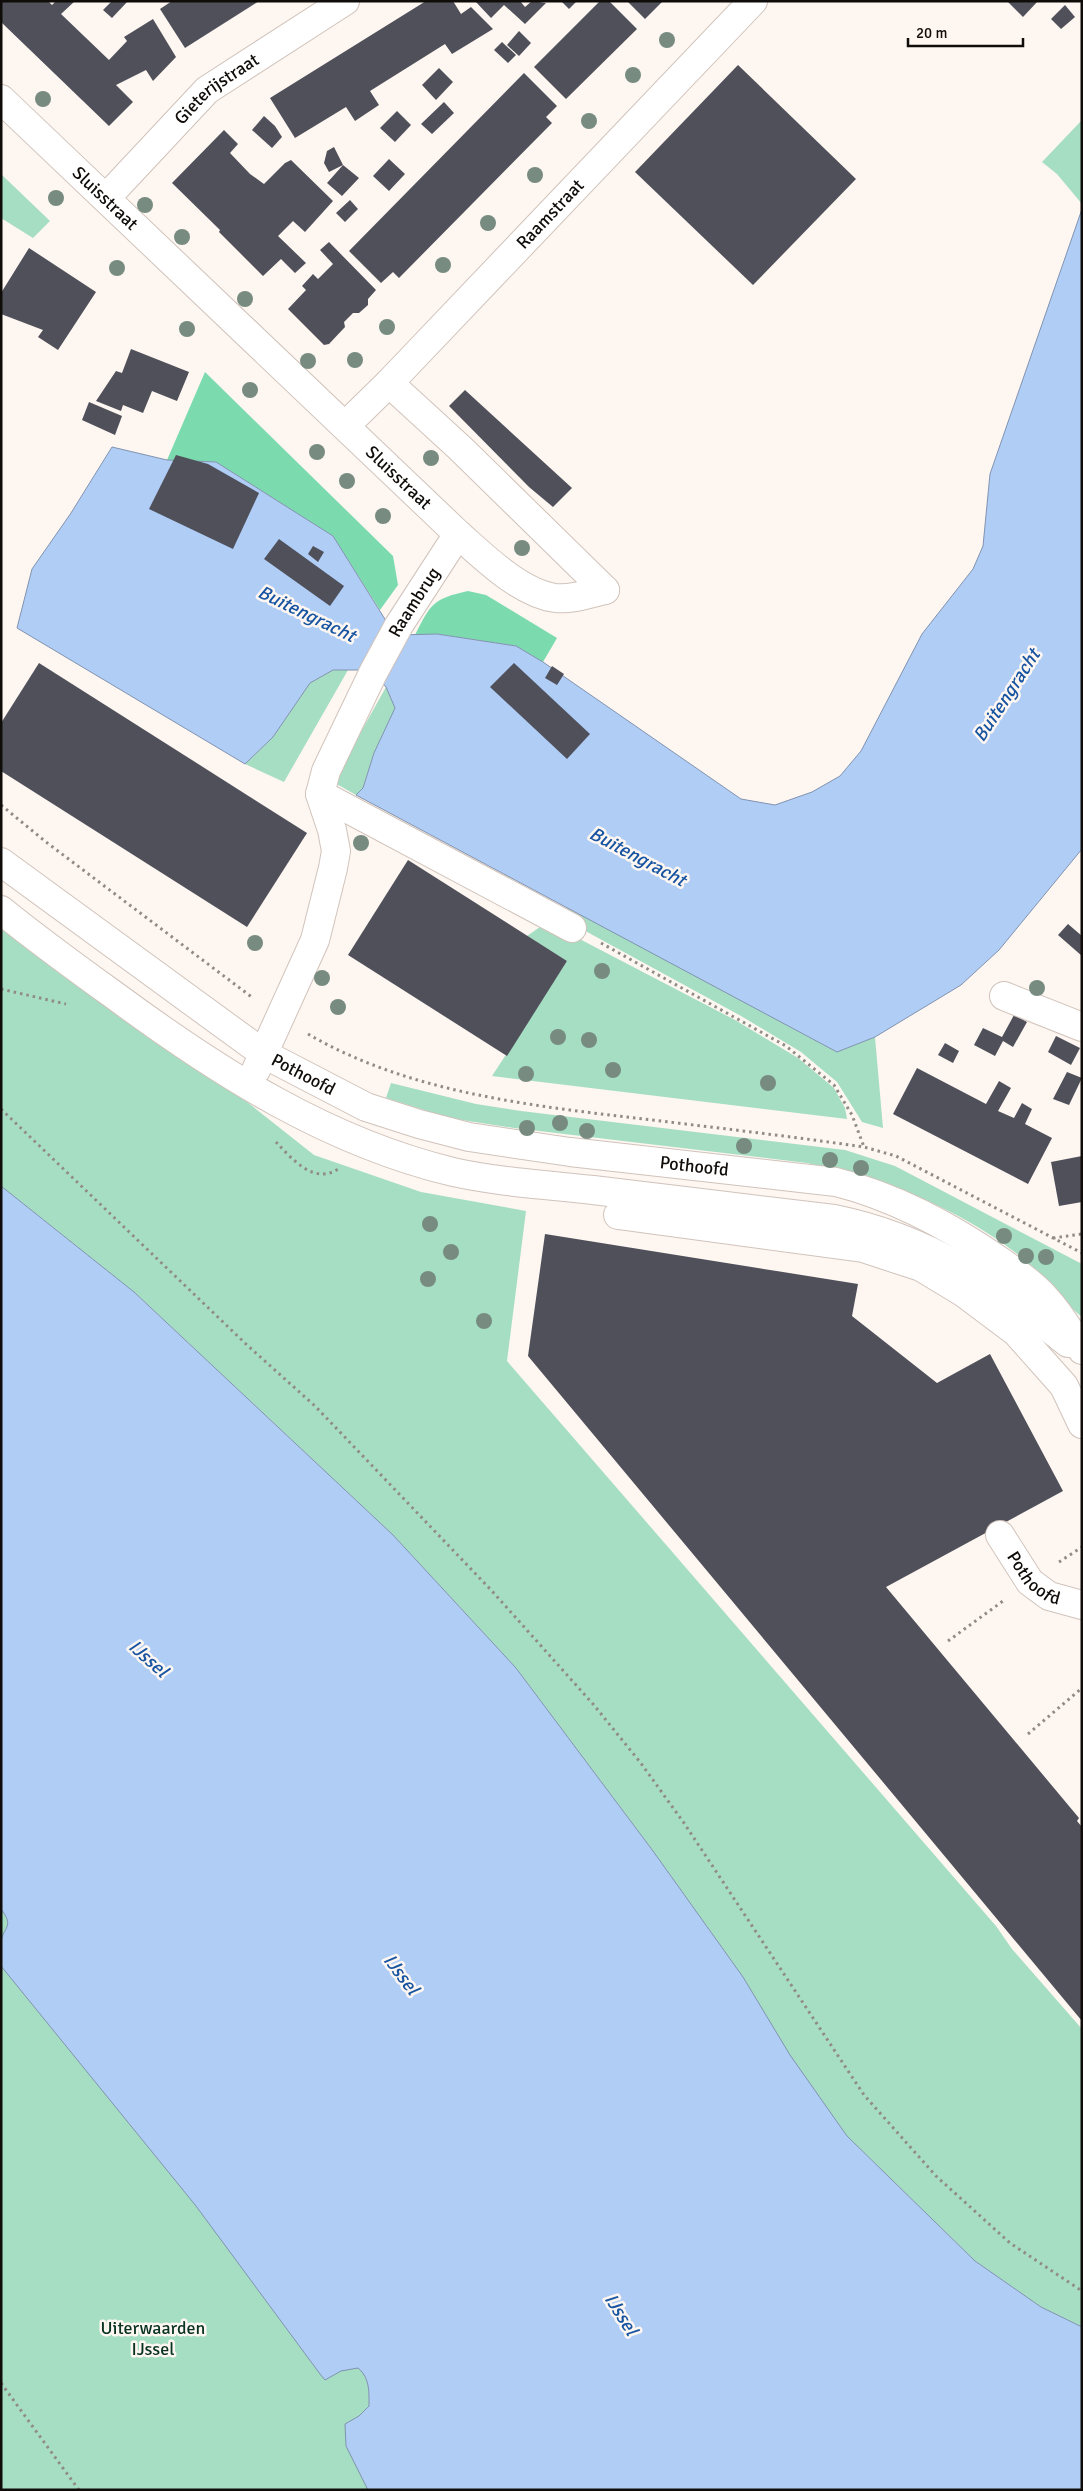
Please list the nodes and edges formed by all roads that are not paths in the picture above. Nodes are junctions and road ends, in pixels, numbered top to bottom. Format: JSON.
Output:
{"nodes":[{"id":1,"x":345,"y":1,"type":"edge"},
{"id":2,"x":753,"y":1,"type":"edge"},
{"id":3,"x":1,"y":99,"type":"edge"},
{"id":4,"x":106,"y":198,"type":"junction"},
{"id":5,"x":389,"y":383,"type":"junction"},
{"id":6,"x":345,"y":426,"type":"junction"},
{"id":7,"x":458,"y":534,"type":"junction"},
{"id":8,"x":320,"y":794,"type":"junction"},
{"id":9,"x":1,"y":862,"type":"edge"},
{"id":10,"x":1,"y":910,"type":"edge"},
{"id":11,"x":572,"y":928,"type":"dead end"},
{"id":12,"x":1004,"y":996,"type":"dead end"},
{"id":13,"x":1082,"y":1028,"type":"edge"},
{"id":14,"x":264,"y":1054,"type":"junction"},
{"id":15,"x":248,"y":1086,"type":"junction"},
{"id":16,"x":618,"y":1215,"type":"dead end"},
{"id":17,"x":1082,"y":1350,"type":"edge"},
{"id":18,"x":1082,"y":1354,"type":"edge"},
{"id":19,"x":1082,"y":1424,"type":"edge"},
{"id":20,"x":1000,"y":1535,"type":"dead end"},
{"id":21,"x":1082,"y":1606,"type":"edge"}],
"edges":[{"from":1,"to":4,"type":"street","name":"Gieterijstraat"},
{"from":2,"to":5,"type":"street","name":"Raamstraat"},
{"from":3,"to":4,"type":"street","name":"Sluisstraat"},
{"from":4,"to":6,"type":"street","name":"Sluisstraat"},
{"from":5,"to":6,"type":"street","name":"Raamstraat"},
{"from":5,"to":7,"type":"street","name":"Sluisstraat"},
{"from":6,"to":7,"type":"street","name":"Sluisstraat"},
{"from":7,"to":8,"type":"street","name":"Raambrug"},
{"from":8,"to":11,"type":"street"},
{"from":8,"to":14,"type":"street","name":"Pothoofd"},
{"from":9,"to":14,"type":"street","name":"Pothoofd"},
{"from":10,"to":15,"type":"street","name":"Pothoofd"},
{"from":12,"to":13,"type":"street"},
{"from":14,"to":15,"type":"street","name":"Pothoofd"},
{"from":14,"to":17,"type":"street","name":"Pothoofd"},
{"from":15,"to":18,"type":"street","name":"Pothoofd"},
{"from":16,"to":19,"type":"street"},
{"from":20,"to":21,"type":"street","name":"Pothoofd"}]}
